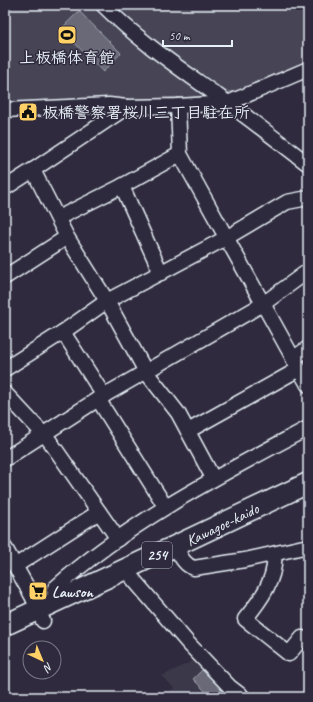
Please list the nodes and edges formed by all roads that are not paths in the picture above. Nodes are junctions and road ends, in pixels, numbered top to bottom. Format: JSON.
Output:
{"nodes":[{"id":1,"x":104,"y":5,"type":"edge"},
{"id":2,"x":308,"y":69,"type":"edge"},
{"id":3,"x":228,"y":103,"type":"junction"},
{"id":4,"x":178,"y":106,"type":"junction"},
{"id":5,"x":127,"y":107,"type":"junction"},
{"id":6,"x":5,"y":110,"type":"edge"},
{"id":7,"x":180,"y":154,"type":"junction"},
{"id":8,"x":308,"y":164,"type":"edge"},
{"id":9,"x":33,"y":170,"type":"junction"},
{"id":10,"x":122,"y":186,"type":"junction"},
{"id":11,"x":5,"y":188,"type":"edge"},
{"id":12,"x":307,"y":200,"type":"edge"},
{"id":13,"x":58,"y":218,"type":"junction"},
{"id":14,"x":68,"y":237,"type":"junction"},
{"id":15,"x":226,"y":238,"type":"junction"},
{"id":16,"x":308,"y":271,"type":"edge"},
{"id":17,"x":161,"y":273,"type":"junction"},
{"id":18,"x":5,"y":277,"type":"edge"},
{"id":19,"x":107,"y":301,"type":"junction"},
{"id":20,"x":263,"y":304,"type":"junction"},
{"id":21,"x":63,"y":332,"type":"junction"},
{"id":22,"x":308,"y":348,"type":"edge"},
{"id":23,"x":296,"y":364,"type":"junction"},
{"id":24,"x":5,"y":369,"type":"edge"},
{"id":25,"x":146,"y":372,"type":"junction"},
{"id":26,"x":308,"y":386,"type":"edge"},
{"id":27,"x":5,"y":392,"type":"edge"},
{"id":28,"x":101,"y":398,"type":"junction"},
{"id":29,"x":308,"y":428,"type":"edge"},
{"id":30,"x":188,"y":431,"type":"junction"},
{"id":31,"x":44,"y":435,"type":"junction"},
{"id":32,"x":5,"y":459,"type":"edge"},
{"id":33,"x":213,"y":478,"type":"junction"},
{"id":34,"x":308,"y":483,"type":"edge"},
{"id":35,"x":308,"y":498,"type":"edge"},
{"id":36,"x":165,"y":506,"type":"junction"},
{"id":37,"x":99,"y":512,"type":"junction"},
{"id":38,"x":118,"y":539,"type":"junction"},
{"id":39,"x":308,"y":546,"type":"edge"},
{"id":40,"x":5,"y":548,"type":"edge"},
{"id":41,"x":178,"y":552,"type":"junction"},
{"id":42,"x":274,"y":554,"type":"junction"},
{"id":43,"x":15,"y":566,"type":"junction"},
{"id":44,"x":133,"y":580,"type":"junction"},
{"id":45,"x":57,"y":602,"type":"junction"},
{"id":46,"x":41,"y":615,"type":"junction"},
{"id":47,"x":5,"y":625,"type":"edge"},
{"id":48,"x":5,"y":639,"type":"edge"},
{"id":49,"x":308,"y":642,"type":"edge"},
{"id":50,"x":243,"y":697,"type":"edge"}],
"edges":[{"from":1,"to":3,"type":"street"},
{"from":2,"to":3,"type":"street"},
{"from":3,"to":4,"type":"street"},
{"from":3,"to":8,"type":"street"},
{"from":4,"to":5,"type":"street"},
{"from":4,"to":7,"type":"street"},
{"from":5,"to":6,"type":"street"},
{"from":5,"to":9,"type":"street"},
{"from":7,"to":10,"type":"street"},
{"from":7,"to":15,"type":"street"},
{"from":9,"to":11,"type":"street"},
{"from":9,"to":13,"type":"street"},
{"from":10,"to":13,"type":"street"},
{"from":10,"to":17,"type":"street"},
{"from":12,"to":15,"type":"street"},
{"from":13,"to":14,"type":"street"},
{"from":14,"to":18,"type":"street"},
{"from":14,"to":19,"type":"street"},
{"from":15,"to":17,"type":"street"},
{"from":15,"to":20,"type":"street"},
{"from":16,"to":20,"type":"street"},
{"from":17,"to":19,"type":"street"},
{"from":19,"to":21,"type":"street"},
{"from":19,"to":25,"type":"street"},
{"from":20,"to":23,"type":"street"},
{"from":20,"to":25,"type":"street"},
{"from":21,"to":24,"type":"street"},
{"from":21,"to":28,"type":"street"},
{"from":22,"to":23,"type":"street"},
{"from":23,"to":26,"type":"street"},
{"from":23,"to":30,"type":"street"},
{"from":25,"to":28,"type":"street"},
{"from":25,"to":30,"type":"street"},
{"from":27,"to":31,"type":"street"},
{"from":28,"to":31,"type":"street"},
{"from":28,"to":36,"type":"street"},
{"from":29,"to":33,"type":"street"},
{"from":30,"to":33,"type":"street"},
{"from":31,"to":32,"type":"street"},
{"from":31,"to":37,"type":"street"},
{"from":33,"to":36,"type":"street"},
{"from":34,"to":41,"type":"highway","name":"Kawagoe-kaido","number":"254"},
{"from":35,"to":41,"type":"highway","name":"Kawagoe-kaido","number":"254"},
{"from":36,"to":38,"type":"street"},
{"from":37,"to":38,"type":"street"},
{"from":37,"to":43,"type":"street"},
{"from":38,"to":45,"type":"street"},
{"from":39,"to":42,"type":"street"},
{"from":40,"to":43,"type":"street"},
{"from":41,"to":42,"type":"street"},
{"from":41,"to":44,"type":"highway","name":"Kawagoe-kaido","number":"254"},
{"from":41,"to":45,"type":"highway","name":"Kawagoe-kaido","number":"254"},
{"from":42,"to":49,"type":"street"},
{"from":43,"to":46,"type":"street"},
{"from":44,"to":46,"type":"highway","name":"Kawagoe-kaido","number":"254"},
{"from":44,"to":50,"type":"street"},
{"from":45,"to":46,"type":"highway","name":"Kawagoe-kaido","number":"254"},
{"from":46,"to":47,"type":"highway","name":"Kawagoe-kaido","number":"254"},
{"from":46,"to":48,"type":"highway","name":"Kawagoe-kaido","number":"254"}]}
